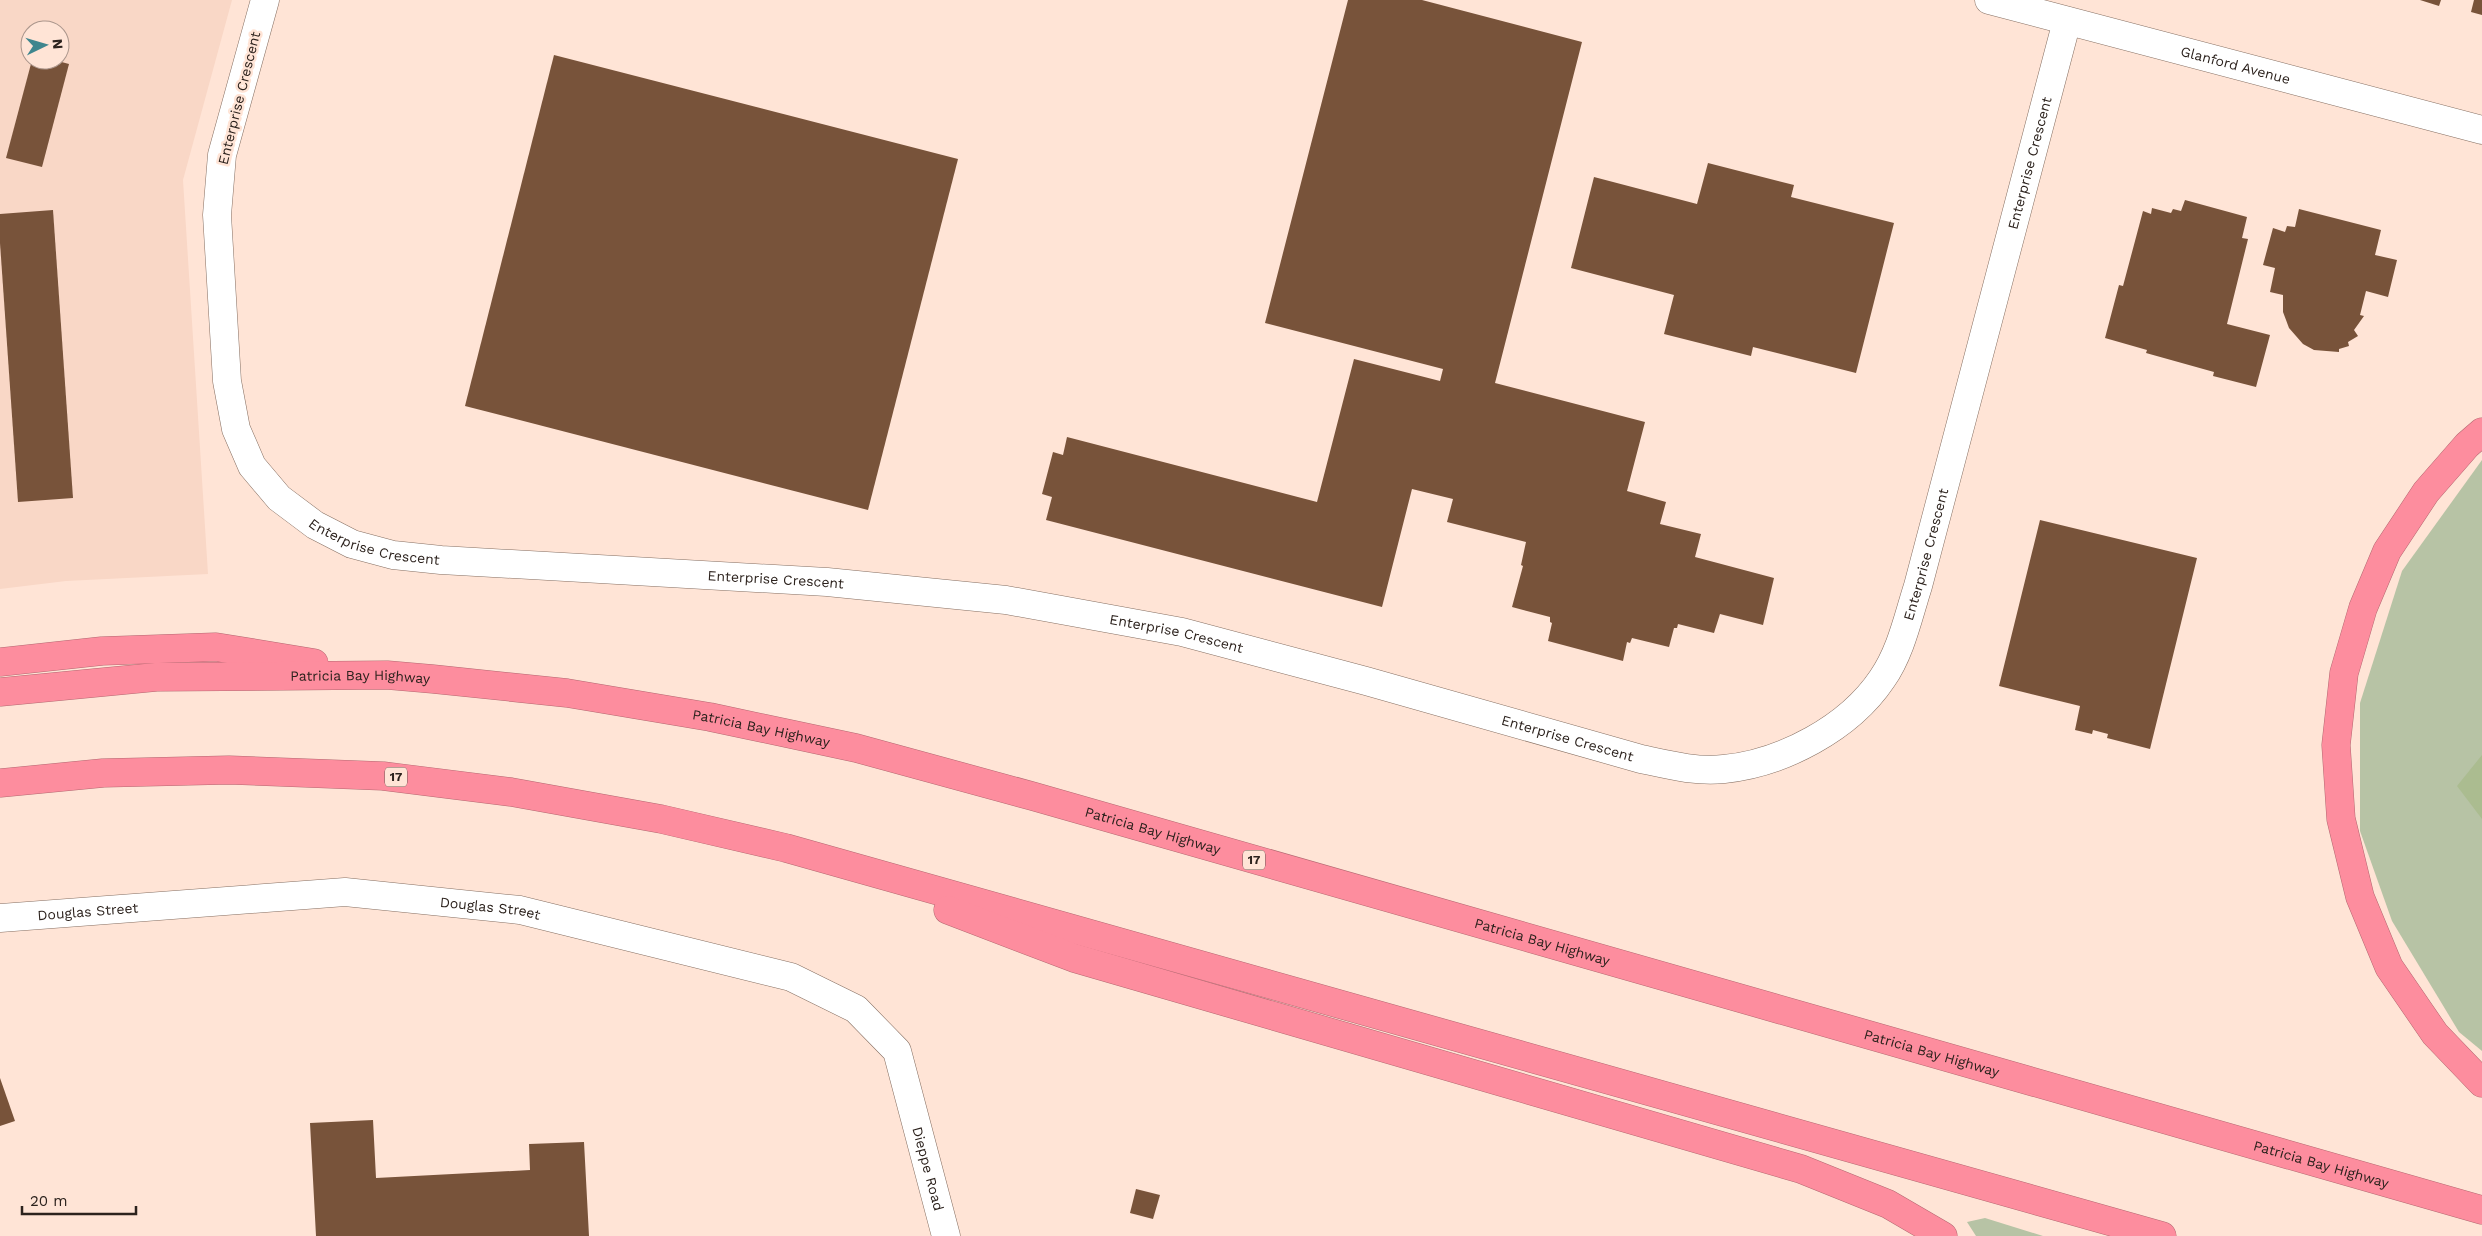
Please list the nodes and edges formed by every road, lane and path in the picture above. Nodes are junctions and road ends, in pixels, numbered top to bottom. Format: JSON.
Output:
{"nodes":[{"id":1,"x":265,"y":0,"type":"edge"},
{"id":2,"x":1989,"y":0,"type":"edge"},
{"id":3,"x":2067,"y":20,"type":"junction"},
{"id":4,"x":2482,"y":130,"type":"edge"},
{"id":5,"x":2482,"y":432,"type":"edge"},
{"id":6,"x":0,"y":662,"type":"edge"},
{"id":7,"x":387,"y":675,"type":"junction"},
{"id":8,"x":0,"y":692,"type":"edge"},
{"id":9,"x":0,"y":783,"type":"edge"},
{"id":10,"x":786,"y":848,"type":"junction"},
{"id":11,"x":0,"y":918,"type":"edge"},
{"id":12,"x":2482,"y":1083,"type":"edge"},
{"id":13,"x":910,"y":1101,"type":"joint"},
{"id":14,"x":2482,"y":1210,"type":"edge"},
{"id":15,"x":946,"y":1236,"type":"edge"},
{"id":16,"x":1942,"y":1236,"type":"edge"},
{"id":17,"x":2162,"y":1236,"type":"edge"}],
"edges":[{"from":1,"to":3,"type":"street","name":"Enterprise Crescent"},
{"from":2,"to":3,"type":"street","name":"Glanford Avenue"},
{"from":3,"to":4,"type":"street","name":"Glanford Avenue"},
{"from":5,"to":12,"type":"highway"},
{"from":6,"to":7,"type":"highway"},
{"from":7,"to":8,"type":"highway","name":"Patricia Bay Highway","number":"17"},
{"from":7,"to":14,"type":"highway","name":"Patricia Bay Highway","number":"17"},
{"from":9,"to":10,"type":"highway","number":"17"},
{"from":10,"to":16,"type":"highway"},
{"from":10,"to":17,"type":"highway","number":"17"},
{"from":11,"to":13,"type":"street","name":"Douglas Street"},
{"from":13,"to":15,"type":"street","name":"Dieppe Road"}]}
